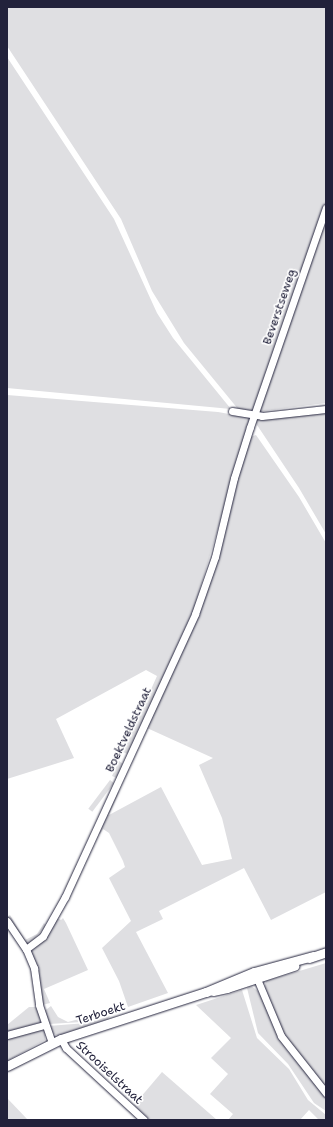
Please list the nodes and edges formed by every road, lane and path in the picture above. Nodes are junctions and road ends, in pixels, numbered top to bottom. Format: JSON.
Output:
{"nodes":[{"id":1,"x":326,"y":208,"type":"edge"},
{"id":2,"x":326,"y":409,"type":"edge"},
{"id":3,"x":232,"y":411,"type":"dead end"},
{"id":4,"x":255,"y":414,"type":"junction"},
{"id":5,"x":7,"y":921,"type":"edge"},
{"id":6,"x":26,"y":949,"type":"junction"},
{"id":7,"x":326,"y":952,"type":"edge"},
{"id":8,"x":255,"y":975,"type":"junction"},
{"id":9,"x":44,"y":1025,"type":"junction"},
{"id":10,"x":7,"y":1035,"type":"edge"},
{"id":11,"x":61,"y":1039,"type":"junction"},
{"id":12,"x":52,"y":1043,"type":"junction"},
{"id":13,"x":7,"y":1066,"type":"edge"},
{"id":14,"x":326,"y":1093,"type":"edge"},
{"id":15,"x":144,"y":1120,"type":"edge"}],
"edges":[{"from":1,"to":4,"type":"street","name":"Beverstseweg"},
{"from":2,"to":4,"type":"street"},
{"from":3,"to":4,"type":"street"},
{"from":4,"to":6,"type":"street","name":"Boektveldstraat"},
{"from":5,"to":6,"type":"street"},
{"from":6,"to":9,"type":"street"},
{"from":7,"to":8,"type":"main road","name":"Terboekt"},
{"from":8,"to":11,"type":"main road","name":"Terboekt"},
{"from":8,"to":14,"type":"street"},
{"from":9,"to":10,"type":"street"},
{"from":9,"to":12,"type":"street"},
{"from":11,"to":12,"type":"main road","name":"Terboekt"},
{"from":11,"to":15,"type":"street","name":"Strooiselstraat"},
{"from":12,"to":13,"type":"main road","name":"Terboekt"}]}
